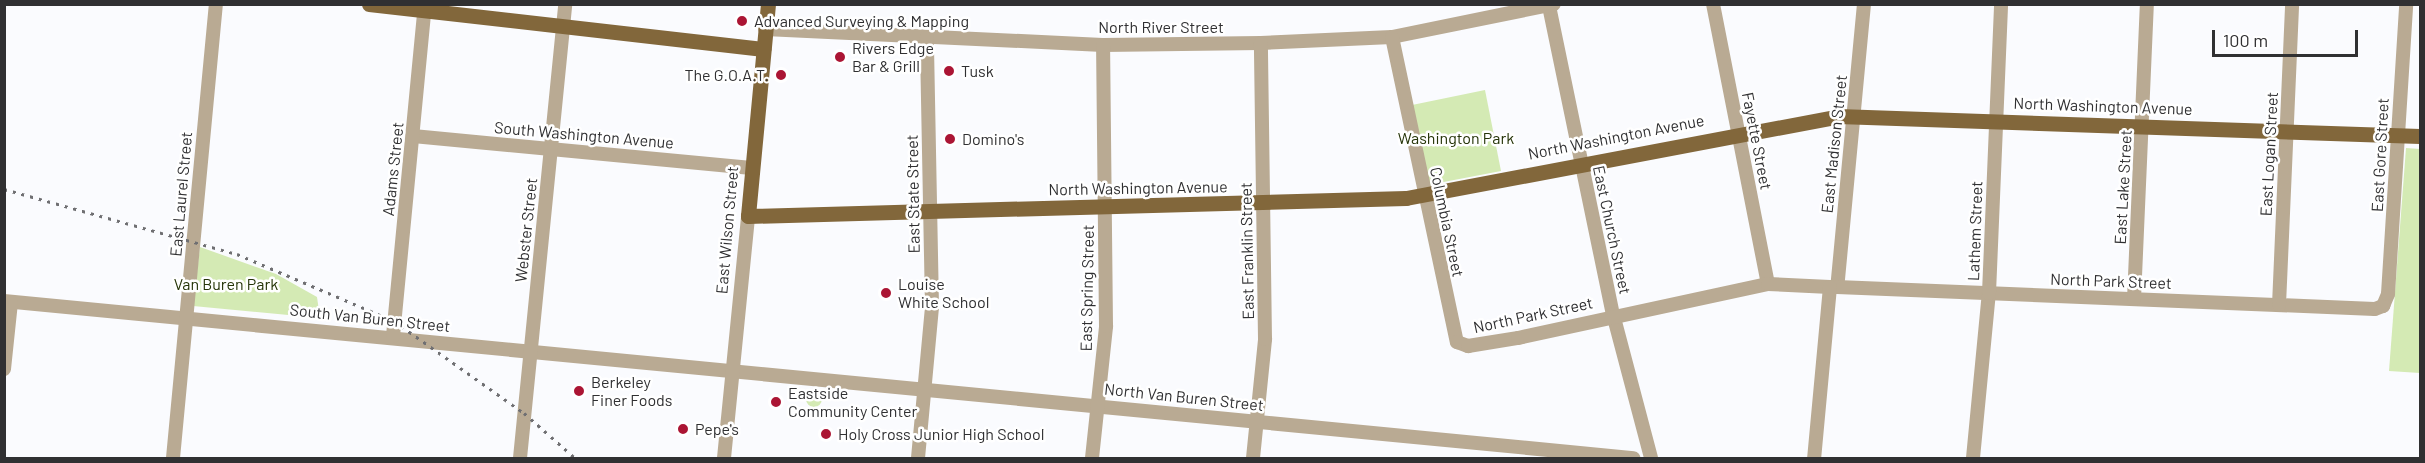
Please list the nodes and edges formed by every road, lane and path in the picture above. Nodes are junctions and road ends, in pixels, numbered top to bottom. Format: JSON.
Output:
{"nodes":[{"id":1,"x":216,"y":4,"type":"edge"},
{"id":2,"x":369,"y":4,"type":"edge"},
{"id":3,"x":565,"y":4,"type":"edge"},
{"id":4,"x":768,"y":4,"type":"edge"},
{"id":5,"x":1713,"y":4,"type":"edge"},
{"id":6,"x":1864,"y":4,"type":"edge"},
{"id":7,"x":2001,"y":4,"type":"edge"},
{"id":8,"x":2147,"y":4,"type":"edge"},
{"id":9,"x":2292,"y":4,"type":"edge"},
{"id":10,"x":2406,"y":4,"type":"edge"},
{"id":11,"x":1551,"y":5,"type":"edge"},
{"id":12,"x":425,"y":7,"type":"edge"},
{"id":13,"x":564,"y":24,"type":"junction"},
{"id":14,"x":765,"y":29,"type":"junction"},
{"id":15,"x":927,"y":37,"type":"junction"},
{"id":16,"x":1392,"y":37,"type":"junction"},
{"id":17,"x":1261,"y":43,"type":"junction"},
{"id":18,"x":1103,"y":45,"type":"junction"},
{"id":19,"x":763,"y":49,"type":"junction"},
{"id":20,"x":1853,"y":115,"type":"junction"},
{"id":21,"x":1996,"y":120,"type":"junction"},
{"id":22,"x":2142,"y":125,"type":"junction"},
{"id":23,"x":2287,"y":130,"type":"junction"},
{"id":24,"x":1738,"y":131,"type":"junction"},
{"id":25,"x":2397,"y":135,"type":"junction"},
{"id":26,"x":413,"y":136,"type":"junction"},
{"id":27,"x":2421,"y":136,"type":"edge"},
{"id":28,"x":551,"y":149,"type":"junction"},
{"id":29,"x":1581,"y":162,"type":"junction"},
{"id":30,"x":751,"y":168,"type":"junction"},
{"id":31,"x":1424,"y":195,"type":"junction"},
{"id":32,"x":1264,"y":204,"type":"junction"},
{"id":33,"x":1105,"y":207,"type":"junction"},
{"id":34,"x":930,"y":210,"type":"junction"},
{"id":35,"x":748,"y":216,"type":"junction"},
{"id":36,"x":1768,"y":284,"type":"junction"},
{"id":37,"x":1833,"y":287,"type":"junction"},
{"id":38,"x":1989,"y":293,"type":"junction"},
{"id":39,"x":2134,"y":299,"type":"junction"},
{"id":40,"x":8,"y":301,"type":"edge"},
{"id":41,"x":2279,"y":305,"type":"junction"},
{"id":42,"x":2383,"y":306,"type":"joint"},
{"id":43,"x":1613,"y":314,"type":"junction"},
{"id":44,"x":186,"y":317,"type":"junction"},
{"id":45,"x":393,"y":336,"type":"junction"},
{"id":46,"x":1457,"y":342,"type":"joint"},
{"id":47,"x":531,"y":350,"type":"junction"},
{"id":48,"x":4,"y":369,"type":"edge"},
{"id":49,"x":732,"y":369,"type":"junction"},
{"id":50,"x":926,"y":389,"type":"junction"},
{"id":51,"x":1098,"y":406,"type":"junction"},
{"id":52,"x":1257,"y":421,"type":"junction"},
{"id":53,"x":173,"y":459,"type":"edge"},
{"id":54,"x":520,"y":459,"type":"edge"},
{"id":55,"x":724,"y":459,"type":"edge"},
{"id":56,"x":918,"y":459,"type":"edge"},
{"id":57,"x":1092,"y":459,"type":"edge"},
{"id":58,"x":1253,"y":459,"type":"edge"},
{"id":59,"x":1633,"y":459,"type":"edge"},
{"id":60,"x":1651,"y":459,"type":"edge"},
{"id":61,"x":1814,"y":459,"type":"edge"},
{"id":62,"x":1973,"y":459,"type":"edge"}],
"edges":[{"from":1,"to":44,"type":"street","name":"East Laurel Street"},
{"from":2,"to":12,"type":"main road"},
{"from":3,"to":13,"type":"street","name":"Webster Street"},
{"from":4,"to":14,"type":"main road","name":"East Wilson Street"},
{"from":5,"to":24,"type":"street","name":"Fayette Street"},
{"from":6,"to":20,"type":"street","name":"East Madison Street"},
{"from":7,"to":21,"type":"street","name":"Lathem Street"},
{"from":8,"to":22,"type":"street","name":"East Lake Street"},
{"from":9,"to":23,"type":"street","name":"East Logan Street"},
{"from":10,"to":25,"type":"street","name":"East Gore Street"},
{"from":11,"to":16,"type":"street","name":"North River Street"},
{"from":11,"to":29,"type":"street","name":"East Church Street"},
{"from":12,"to":13,"type":"main road"},
{"from":12,"to":26,"type":"street","name":"Adams Street"},
{"from":13,"to":19,"type":"main road"},
{"from":13,"to":28,"type":"street","name":"Webster Street"},
{"from":14,"to":15,"type":"street","name":"North River Street"},
{"from":14,"to":19,"type":"main road","name":"East Wilson Street"},
{"from":15,"to":18,"type":"street","name":"North River Street"},
{"from":15,"to":34,"type":"street","name":"East State Street"},
{"from":16,"to":17,"type":"street","name":"North River Street"},
{"from":16,"to":31,"type":"street","name":"Columbia Street"},
{"from":17,"to":18,"type":"street","name":"North River Street"},
{"from":17,"to":32,"type":"street","name":"East Franklin Street"},
{"from":18,"to":33,"type":"street","name":"East Spring Street"},
{"from":19,"to":30,"type":"main road","name":"East Wilson Street"},
{"from":20,"to":21,"type":"main road","name":"North Washington Avenue"},
{"from":20,"to":24,"type":"main road","name":"North Washington Avenue"},
{"from":20,"to":37,"type":"street","name":"East Madison Street"},
{"from":21,"to":22,"type":"main road","name":"North Washington Avenue"},
{"from":21,"to":38,"type":"street","name":"Lathem Street"},
{"from":22,"to":23,"type":"main road","name":"North Washington Avenue"},
{"from":22,"to":39,"type":"street","name":"East Lake Street"},
{"from":23,"to":25,"type":"main road","name":"North Washington Avenue"},
{"from":23,"to":41,"type":"street","name":"East Logan Street"},
{"from":24,"to":29,"type":"main road","name":"North Washington Avenue"},
{"from":24,"to":36,"type":"street","name":"Fayette Street"},
{"from":25,"to":27,"type":"main road","name":"North Washington Avenue"},
{"from":25,"to":42,"type":"street","name":"East Gore Street"},
{"from":26,"to":28,"type":"street","name":"South Washington Avenue"},
{"from":26,"to":45,"type":"street","name":"Adams Street"},
{"from":28,"to":30,"type":"street","name":"South Washington Avenue"},
{"from":28,"to":47,"type":"street","name":"Webster Street"},
{"from":29,"to":31,"type":"main road","name":"North Washington Avenue"},
{"from":29,"to":43,"type":"street","name":"East Church Street"},
{"from":30,"to":35,"type":"main road","name":"East Wilson Street"},
{"from":31,"to":32,"type":"main road","name":"North Washington Avenue"},
{"from":31,"to":46,"type":"street","name":"Columbia Street"},
{"from":32,"to":33,"type":"main road","name":"North Washington Avenue"},
{"from":32,"to":52,"type":"street","name":"East Franklin Street"},
{"from":33,"to":34,"type":"main road","name":"North Washington Avenue"},
{"from":33,"to":51,"type":"street","name":"East Spring Street"},
{"from":34,"to":35,"type":"main road","name":"North Washington Avenue"},
{"from":34,"to":50,"type":"street","name":"East State Street"},
{"from":35,"to":49,"type":"street","name":"East Wilson Street"},
{"from":36,"to":37,"type":"street","name":"North Park Street"},
{"from":36,"to":43,"type":"street","name":"North Park Street"},
{"from":37,"to":38,"type":"street","name":"North Park Street"},
{"from":37,"to":61,"type":"street","name":"East Madison Street"},
{"from":38,"to":39,"type":"street","name":"North Park Street"},
{"from":38,"to":62,"type":"street","name":"Lathem Street"},
{"from":39,"to":41,"type":"street","name":"North Park Street"},
{"from":40,"to":44,"type":"street","name":"South Van Buren Street"},
{"from":40,"to":48,"type":"street"},
{"from":41,"to":42,"type":"street","name":"North Park Street"},
{"from":43,"to":46,"type":"street","name":"North Park Street"},
{"from":43,"to":60,"type":"street","name":"East Church Street"},
{"from":44,"to":45,"type":"street","name":"South Van Buren Street"},
{"from":44,"to":53,"type":"street","name":"East Laurel Street"},
{"from":45,"to":47,"type":"street","name":"South Van Buren Street"},
{"from":47,"to":49,"type":"street","name":"South Van Buren Street"},
{"from":47,"to":54,"type":"street","name":"Webster Street"},
{"from":49,"to":50,"type":"street","name":"North Van Buren Street"},
{"from":49,"to":55,"type":"street","name":"East Wilson Street"},
{"from":50,"to":51,"type":"street","name":"North Van Buren Street"},
{"from":50,"to":56,"type":"street","name":"East State Street"},
{"from":51,"to":52,"type":"street","name":"North Van Buren Street"},
{"from":51,"to":57,"type":"street","name":"East Spring Street"},
{"from":52,"to":58,"type":"street","name":"East Franklin Street"},
{"from":52,"to":59,"type":"street","name":"North Van Buren Street"}]}
